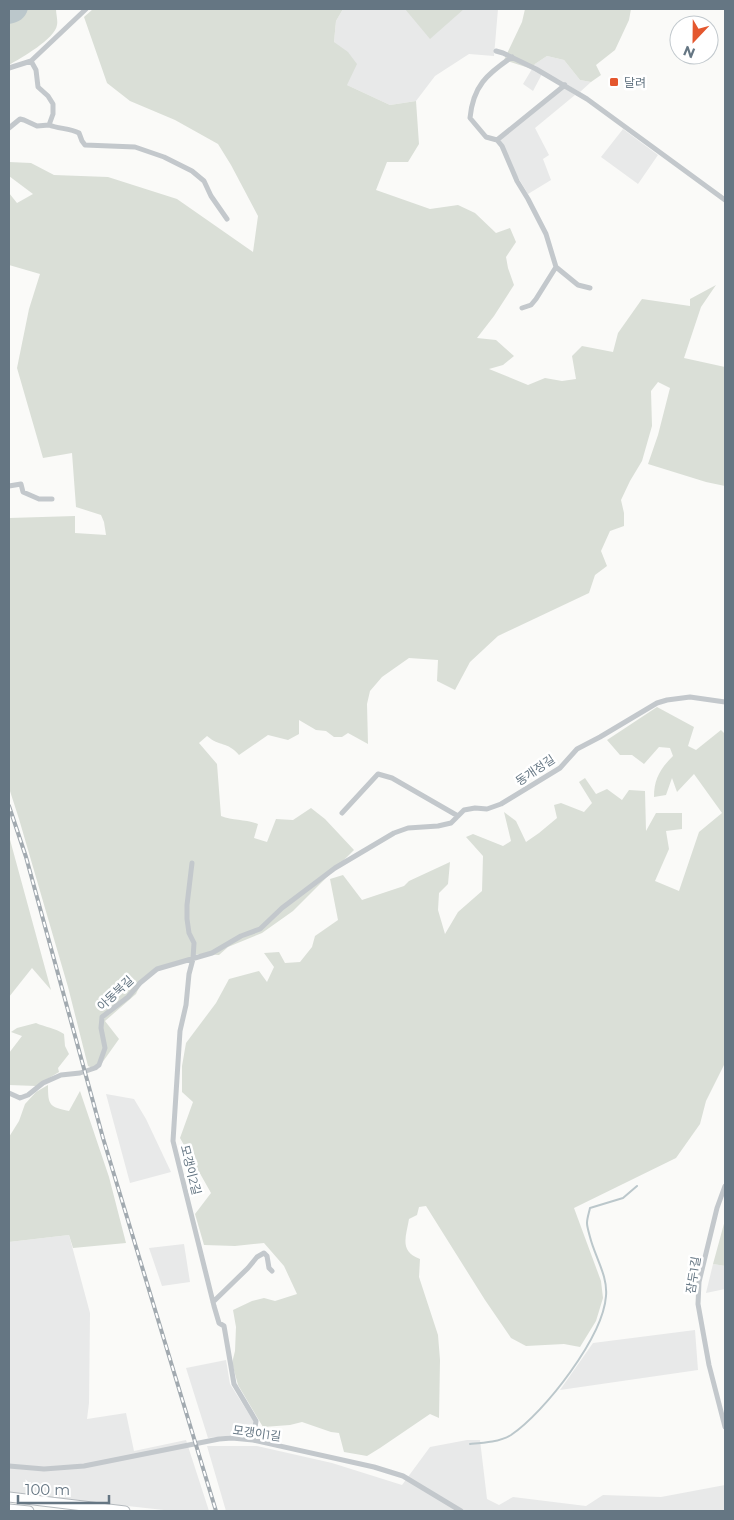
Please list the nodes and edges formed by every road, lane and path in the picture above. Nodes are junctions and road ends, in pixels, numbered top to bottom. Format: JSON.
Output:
{"nodes":[{"id":1,"x":86,"y":9,"type":"edge"},
{"id":2,"x":496,"y":51,"type":"dead end"},
{"id":3,"x":512,"y":57,"type":"junction"},
{"id":4,"x":31,"y":61,"type":"junction"},
{"id":5,"x":9,"y":67,"type":"edge"},
{"id":6,"x":564,"y":85,"type":"junction"},
{"id":7,"x":50,"y":125,"type":"junction"},
{"id":8,"x":9,"y":128,"type":"edge"},
{"id":9,"x":497,"y":140,"type":"junction"},
{"id":10,"x":725,"y":200,"type":"edge"},
{"id":11,"x":227,"y":218,"type":"dead end"},
{"id":12,"x":556,"y":267,"type":"junction"},
{"id":13,"x":590,"y":288,"type":"dead end"},
{"id":14,"x":522,"y":308,"type":"dead end"},
{"id":15,"x":9,"y":486,"type":"edge"},
{"id":16,"x":52,"y":499,"type":"dead end"},
{"id":17,"x":725,"y":702,"type":"edge"},
{"id":18,"x":342,"y":813,"type":"dead end"},
{"id":19,"x":458,"y":816,"type":"junction"},
{"id":20,"x":192,"y":863,"type":"dead end"},
{"id":21,"x":193,"y":959,"type":"junction"},
{"id":22,"x":9,"y":1093,"type":"edge"},
{"id":23,"x":725,"y":1186,"type":"edge"},
{"id":24,"x":272,"y":1271,"type":"dead end"},
{"id":25,"x":213,"y":1302,"type":"junction"},
{"id":26,"x":725,"y":1427,"type":"edge"},
{"id":27,"x":253,"y":1440,"type":"junction"},
{"id":28,"x":9,"y":1466,"type":"edge"},
{"id":29,"x":9,"y":1497,"type":"edge"},
{"id":30,"x":9,"y":1509,"type":"edge"},
{"id":31,"x":29,"y":1511,"type":"edge"},
{"id":32,"x":125,"y":1511,"type":"edge"},
{"id":33,"x":461,"y":1511,"type":"edge"}],
"edges":[{"from":1,"to":4,"type":"street"},
{"from":2,"to":3,"type":"street"},
{"from":3,"to":6,"type":"street"},
{"from":3,"to":9,"type":"street"},
{"from":4,"to":5,"type":"street"},
{"from":4,"to":7,"type":"street"},
{"from":6,"to":9,"type":"street"},
{"from":6,"to":10,"type":"street"},
{"from":7,"to":8,"type":"street"},
{"from":7,"to":11,"type":"street"},
{"from":9,"to":12,"type":"street"},
{"from":12,"to":13,"type":"street"},
{"from":12,"to":14,"type":"street"},
{"from":15,"to":16,"type":"street"},
{"from":17,"to":19,"type":"street","name":"동개정길"},
{"from":18,"to":19,"type":"street"},
{"from":19,"to":21,"type":"street","name":"동개정길"},
{"from":20,"to":21,"type":"street","name":"모갱이2길"},
{"from":21,"to":22,"type":"street","name":"아동북길"},
{"from":21,"to":25,"type":"street","name":"모갱이2길"},
{"from":23,"to":26,"type":"street","name":"잠두1길"},
{"from":24,"to":25,"type":"street"},
{"from":25,"to":27,"type":"street","name":"모갱이2길"},
{"from":27,"to":28,"type":"street","name":"모갱이1길"},
{"from":27,"to":33,"type":"street","name":"모갱이1길"},
{"from":29,"to":32,"type":"main road"},
{"from":30,"to":31,"type":"main road"}]}
